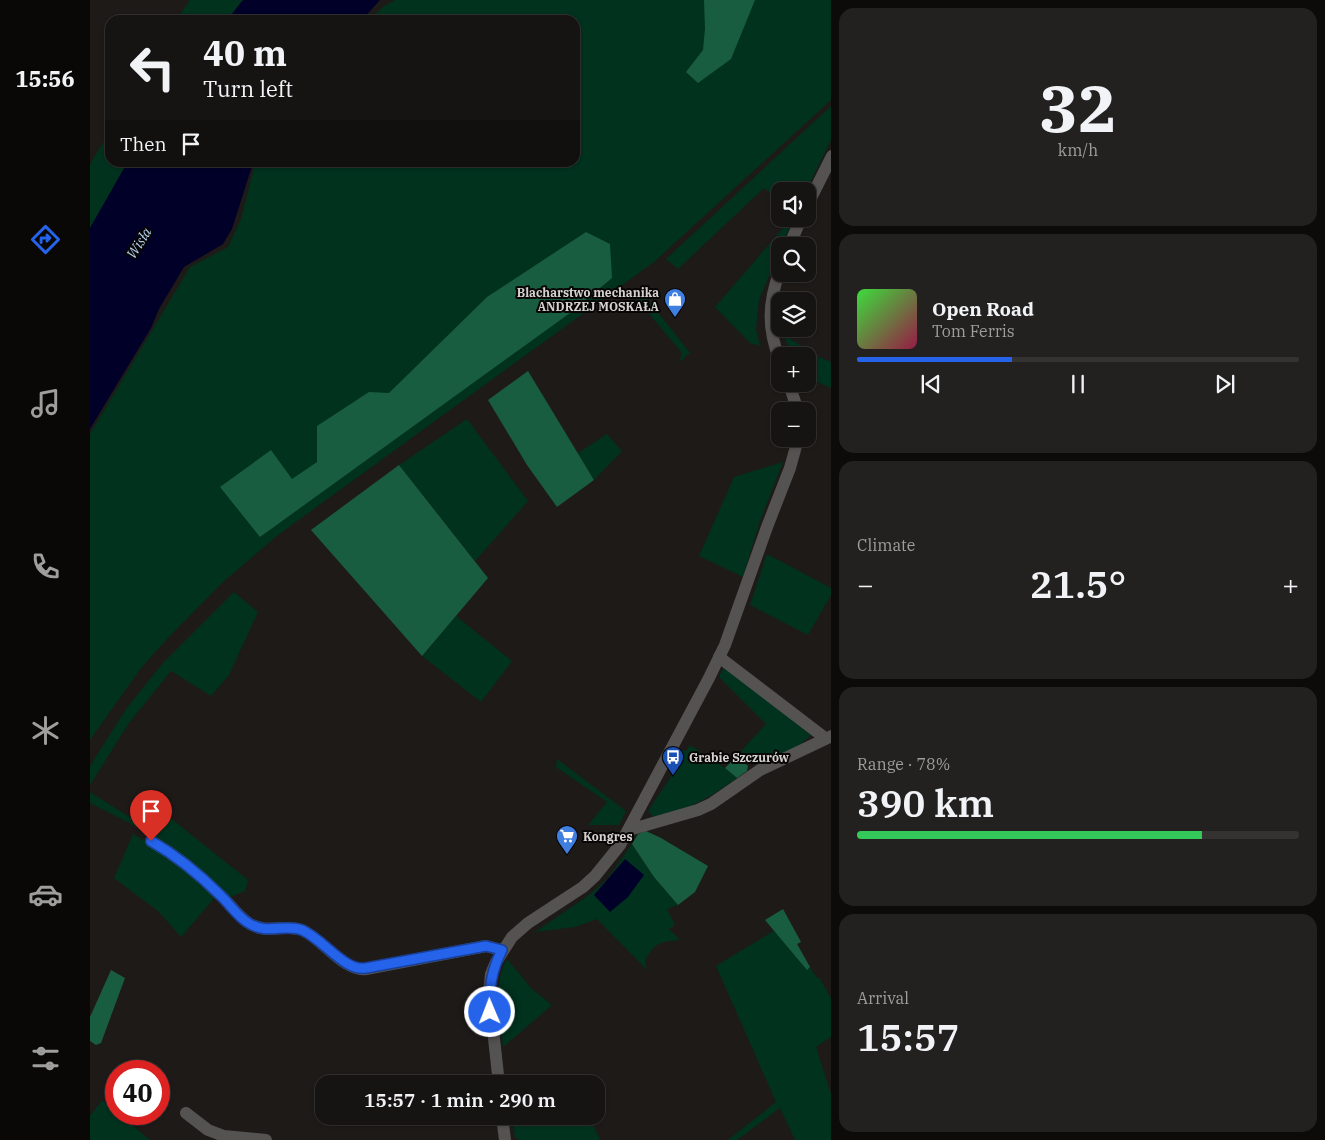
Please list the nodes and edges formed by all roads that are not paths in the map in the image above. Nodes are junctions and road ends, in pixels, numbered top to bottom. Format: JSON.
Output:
{"nodes":[{"id":1,"x":831,"y":156,"type":"edge"},
{"id":2,"x":816,"y":187,"type":"edge"},
{"id":3,"x":776,"y":282,"type":"edge"},
{"id":4,"x":775,"y":347,"type":"edge"},
{"id":5,"x":796,"y":447,"type":"edge"},
{"id":6,"x":719,"y":657,"type":"junction"},
{"id":7,"x":828,"y":737,"type":"edge"},
{"id":8,"x":628,"y":830,"type":"junction"},
{"id":9,"x":151,"y":841,"type":"dead end"},
{"id":10,"x":502,"y":950,"type":"junction"},
{"id":11,"x":498,"y":1075,"type":"edge"},
{"id":12,"x":186,"y":1113,"type":"dead end"},
{"id":13,"x":503,"y":1125,"type":"edge"},
{"id":14,"x":266,"y":1140,"type":"edge"},
{"id":15,"x":505,"y":1140,"type":"edge"}],
"edges":[{"from":1,"to":2,"type":"street"},
{"from":3,"to":4,"type":"street"},
{"from":5,"to":6,"type":"street"},
{"from":6,"to":7,"type":"street"},
{"from":6,"to":8,"type":"street"},
{"from":7,"to":8,"type":"street"},
{"from":8,"to":10,"type":"street"},
{"from":9,"to":10,"type":"street"},
{"from":10,"to":11,"type":"street"},
{"from":12,"to":14,"type":"street"},
{"from":13,"to":15,"type":"street"}]}
